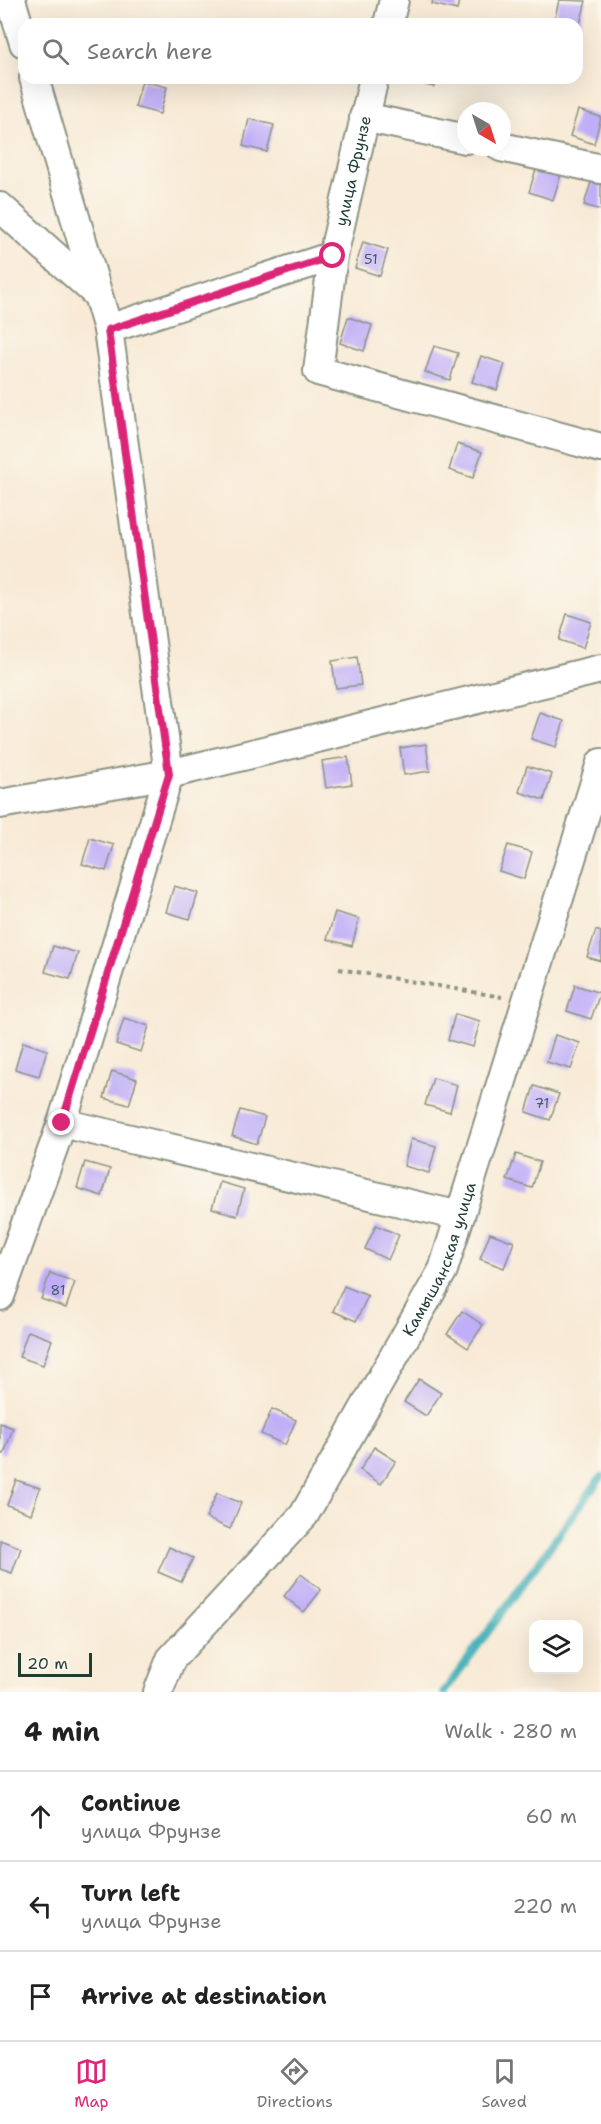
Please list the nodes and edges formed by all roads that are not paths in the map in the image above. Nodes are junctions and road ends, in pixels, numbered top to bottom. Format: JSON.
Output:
{"nodes":[{"id":1,"x":11,"y":0,"type":"edge"},
{"id":2,"x":394,"y":0,"type":"edge"},
{"id":3,"x":390,"y":18,"type":"edge"},
{"id":4,"x":18,"y":23,"type":"edge"},
{"id":5,"x":36,"y":84,"type":"edge"},
{"id":6,"x":372,"y":84,"type":"edge"},
{"id":7,"x":364,"y":117,"type":"junction"},
{"id":8,"x":457,"y":137,"type":"edge"},
{"id":9,"x":511,"y":149,"type":"edge"},
{"id":10,"x":601,"y":169,"type":"edge"},
{"id":11,"x":0,"y":207,"type":"edge"},
{"id":12,"x":333,"y":256,"type":"junction"},
{"id":13,"x":97,"y":294,"type":"junction"},
{"id":14,"x":108,"y":330,"type":"junction"},
{"id":15,"x":601,"y":448,"type":"edge"},
{"id":16,"x":601,"y":669,"type":"edge"},
{"id":17,"x":601,"y":764,"type":"edge"},
{"id":18,"x":169,"y":774,"type":"junction"},
{"id":19,"x":0,"y":804,"type":"edge"},
{"id":20,"x":62,"y":1123,"type":"junction"},
{"id":21,"x":460,"y":1216,"type":"junction"},
{"id":22,"x":0,"y":1296,"type":"edge"},
{"id":23,"x":158,"y":1692,"type":"edge"}],
"edges":[{"from":1,"to":4,"type":"street"},
{"from":2,"to":3,"type":"street"},
{"from":5,"to":13,"type":"street"},
{"from":6,"to":7,"type":"street","name":"улица Фрунзе"},
{"from":7,"to":8,"type":"street"},
{"from":7,"to":12,"type":"street","name":"улица Фрунзе"},
{"from":9,"to":10,"type":"street"},
{"from":11,"to":13,"type":"street"},
{"from":12,"to":14,"type":"street"},
{"from":12,"to":15,"type":"street","name":"улица Фрунзе"},
{"from":13,"to":14,"type":"street"},
{"from":14,"to":18,"type":"street"},
{"from":16,"to":18,"type":"street"},
{"from":17,"to":21,"type":"street","name":"Камышанская улица"},
{"from":18,"to":19,"type":"street"},
{"from":18,"to":20,"type":"street"},
{"from":20,"to":21,"type":"street"},
{"from":20,"to":22,"type":"street"},
{"from":21,"to":23,"type":"street","name":"Камышанская улица"}]}
